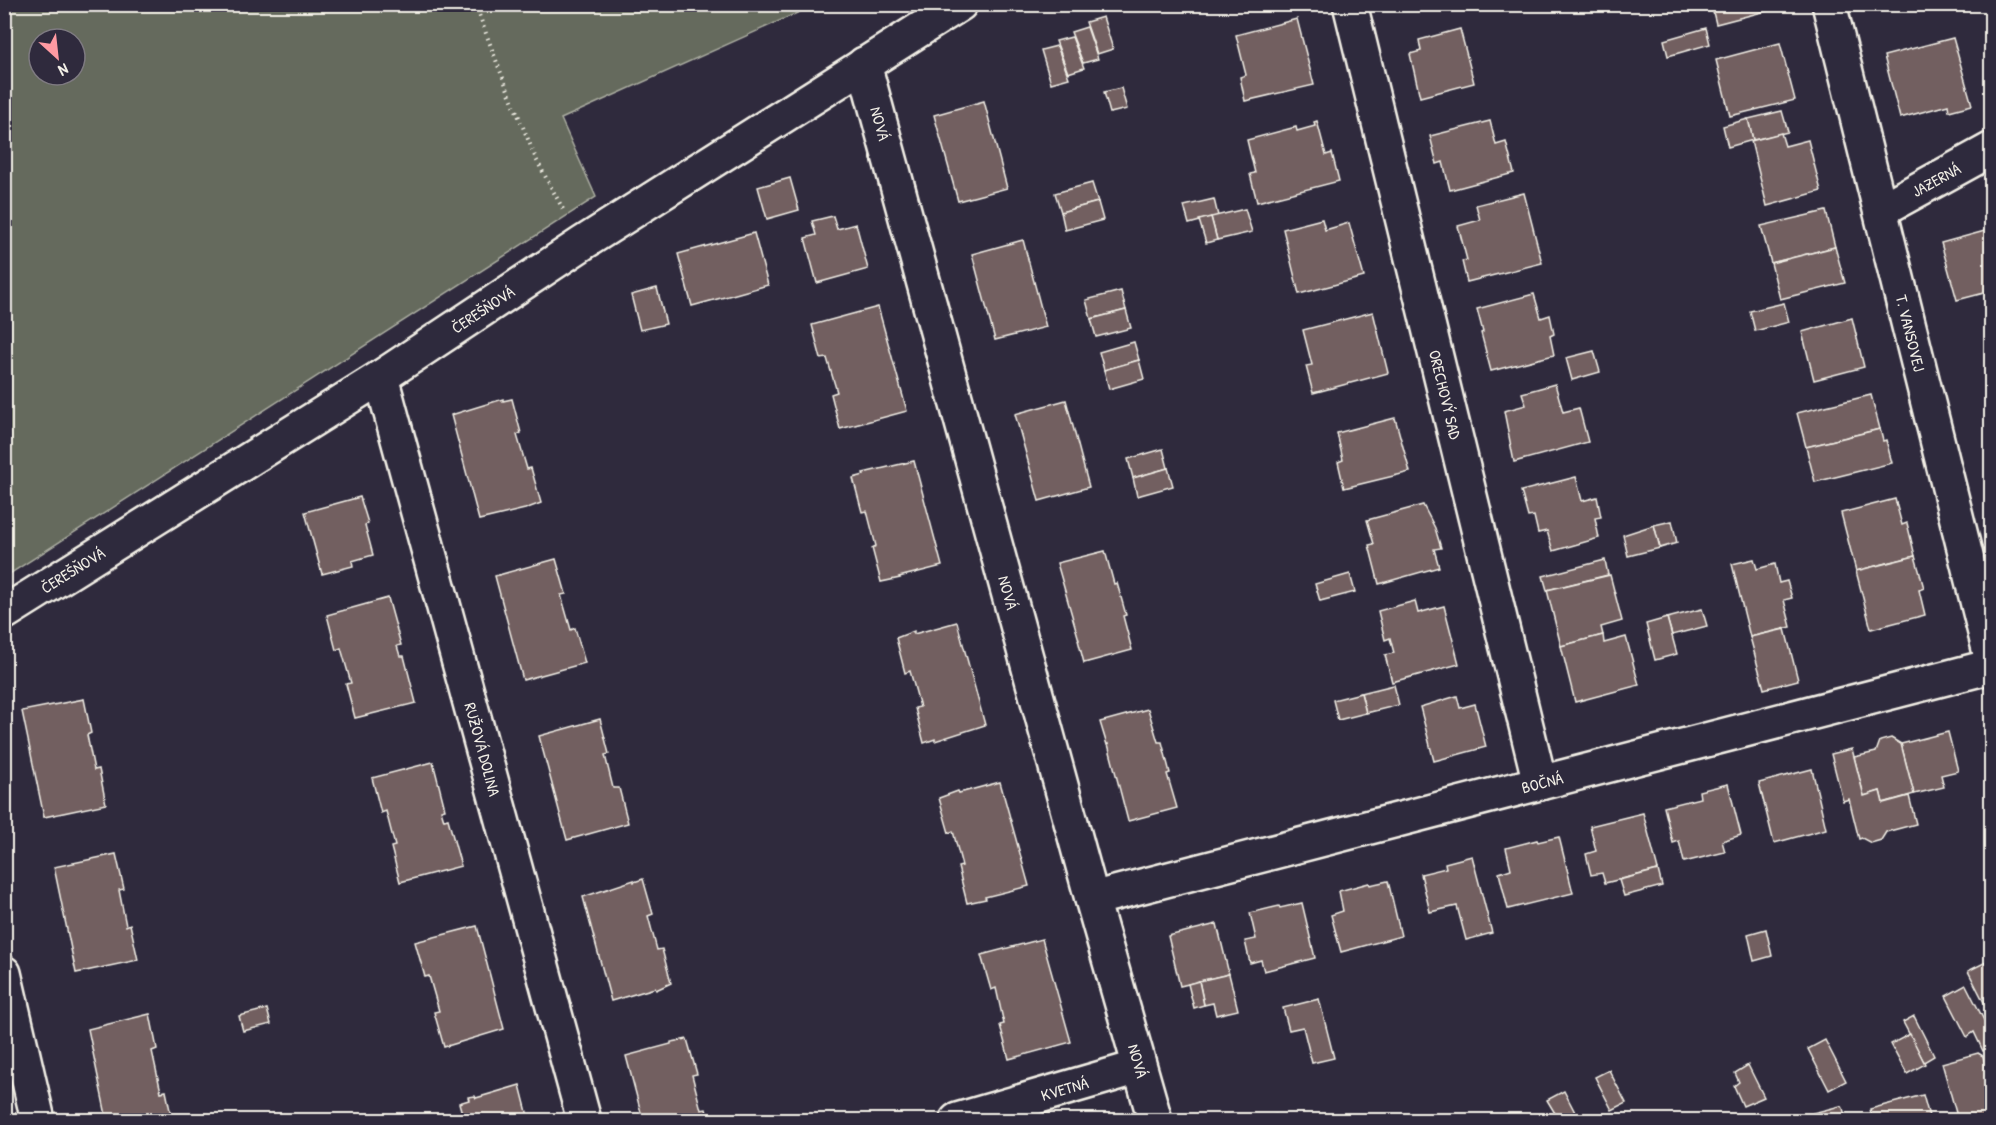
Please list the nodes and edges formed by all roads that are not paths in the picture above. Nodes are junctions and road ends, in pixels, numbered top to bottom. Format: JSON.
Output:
{"nodes":[{"id":1,"x":960,"y":4,"type":"edge"},
{"id":2,"x":1350,"y":4,"type":"edge"},
{"id":3,"x":1829,"y":4,"type":"edge"},
{"id":4,"x":864,"y":64,"type":"junction"},
{"id":5,"x":1992,"y":149,"type":"edge"},
{"id":6,"x":1881,"y":210,"type":"junction"},
{"id":7,"x":381,"y":377,"type":"junction"},
{"id":8,"x":4,"y":613,"type":"edge"},
{"id":9,"x":1992,"y":661,"type":"edge"},
{"id":10,"x":1992,"y":666,"type":"edge"},
{"id":11,"x":1540,"y":783,"type":"junction"},
{"id":12,"x":1092,"y":899,"type":"junction"},
{"id":13,"x":4,"y":972,"type":"edge"},
{"id":14,"x":1139,"y":1067,"type":"junction"},
{"id":15,"x":38,"y":1120,"type":"edge"},
{"id":16,"x":584,"y":1120,"type":"edge"},
{"id":17,"x":957,"y":1120,"type":"edge"},
{"id":18,"x":1155,"y":1120,"type":"edge"}],
"edges":[{"from":1,"to":4,"type":"street","name":"ČEREŠŇOVÁ"},
{"from":2,"to":11,"type":"street","name":"ORECHOVÝ SAD"},
{"from":3,"to":6,"type":"street","name":"T. VANSOVEJ"},
{"from":4,"to":7,"type":"street","name":"ČEREŠŇOVÁ"},
{"from":4,"to":12,"type":"street","name":"NOVÁ"},
{"from":5,"to":6,"type":"street","name":"JAZERNÁ"},
{"from":6,"to":9,"type":"street","name":"T. VANSOVEJ"},
{"from":7,"to":8,"type":"street","name":"ČEREŠŇOVÁ"},
{"from":7,"to":16,"type":"street","name":"RUŽOVÁ DOLINA"},
{"from":10,"to":11,"type":"street","name":"BOČNÁ"},
{"from":11,"to":12,"type":"street","name":"BOČNÁ"},
{"from":12,"to":14,"type":"street","name":"NOVÁ"},
{"from":13,"to":15,"type":"street"},
{"from":14,"to":17,"type":"street","name":"KVETNÁ"},
{"from":14,"to":18,"type":"street","name":"NOVÁ"}]}
